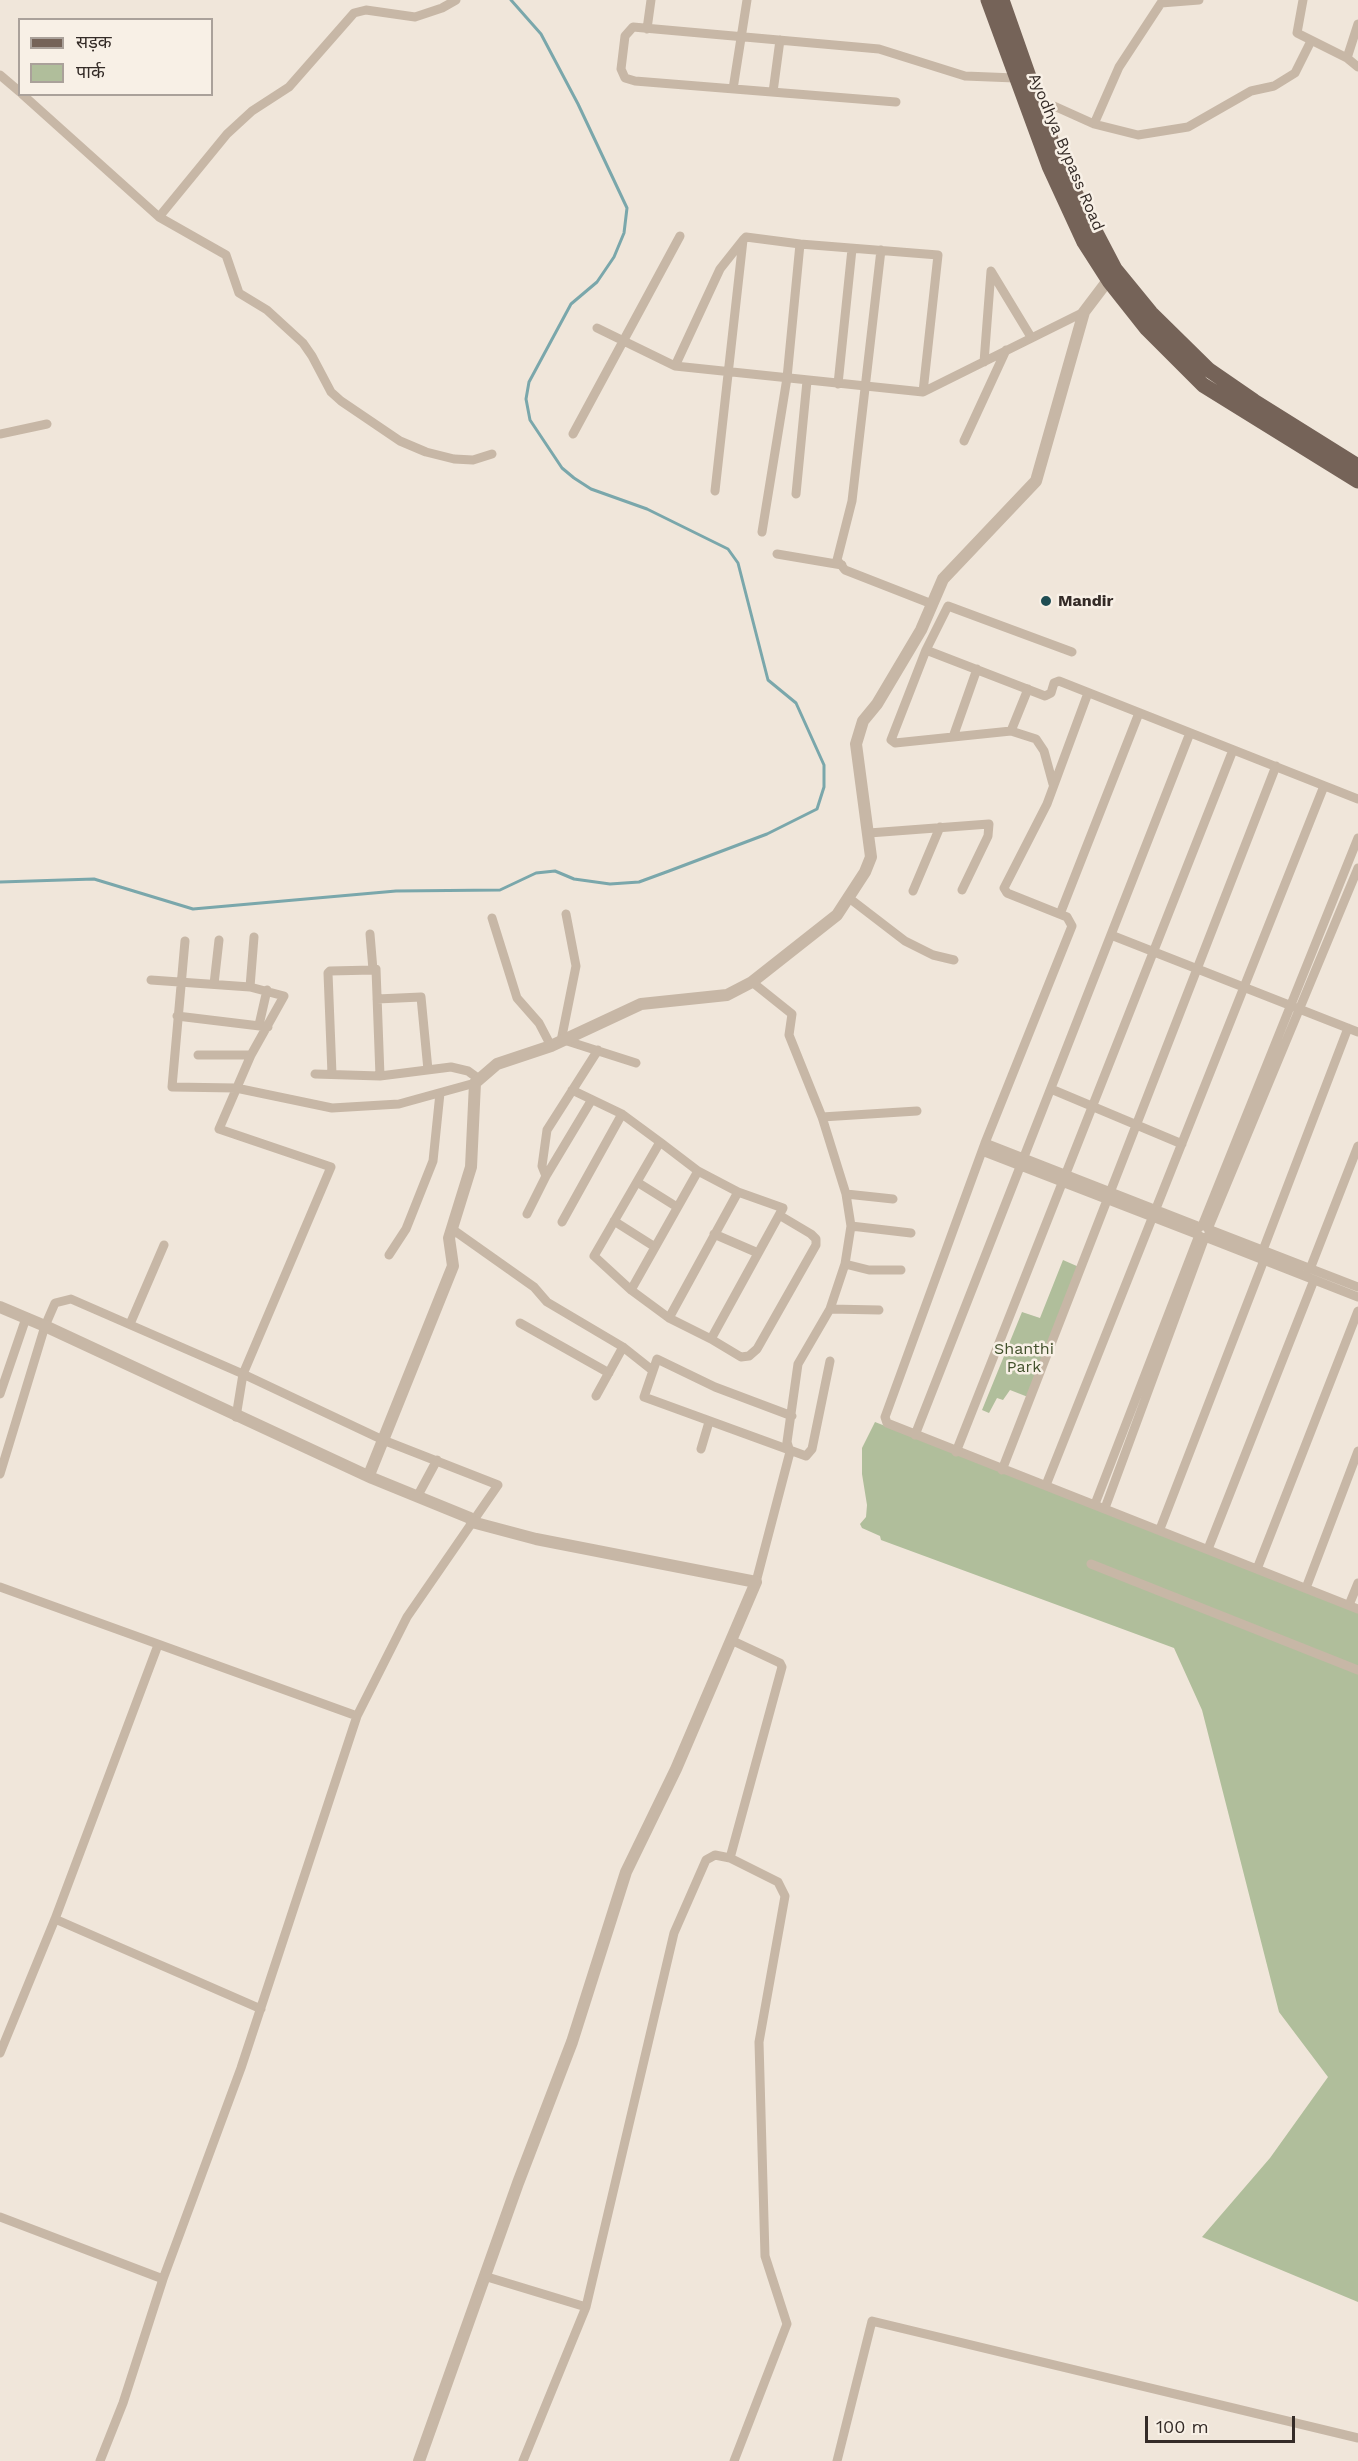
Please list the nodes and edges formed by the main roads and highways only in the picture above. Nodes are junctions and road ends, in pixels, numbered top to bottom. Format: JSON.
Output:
{"nodes":[{"id":1,"x":988,"y":0,"type":"edge"},
{"id":2,"x":1002,"y":0,"type":"edge"},
{"id":3,"x":1032,"y":107,"type":"junction"},
{"id":4,"x":1112,"y":275,"type":"junction"},
{"id":5,"x":1358,"y":466,"type":"edge"},
{"id":6,"x":1358,"y":481,"type":"edge"}],
"edges":[{"from":1,"to":3,"type":"main road","name":"Ayodhya Bypass Road"},
{"from":2,"to":3,"type":"main road","name":"Ayodhya Bypass Road"},
{"from":3,"to":4,"type":"main road","name":"Ayodhya Bypass Road"},
{"from":4,"to":5,"type":"main road","name":"Ayodhya Bypass Road"},
{"from":4,"to":6,"type":"main road","name":"Ayodhya Bypass Road"}]}
